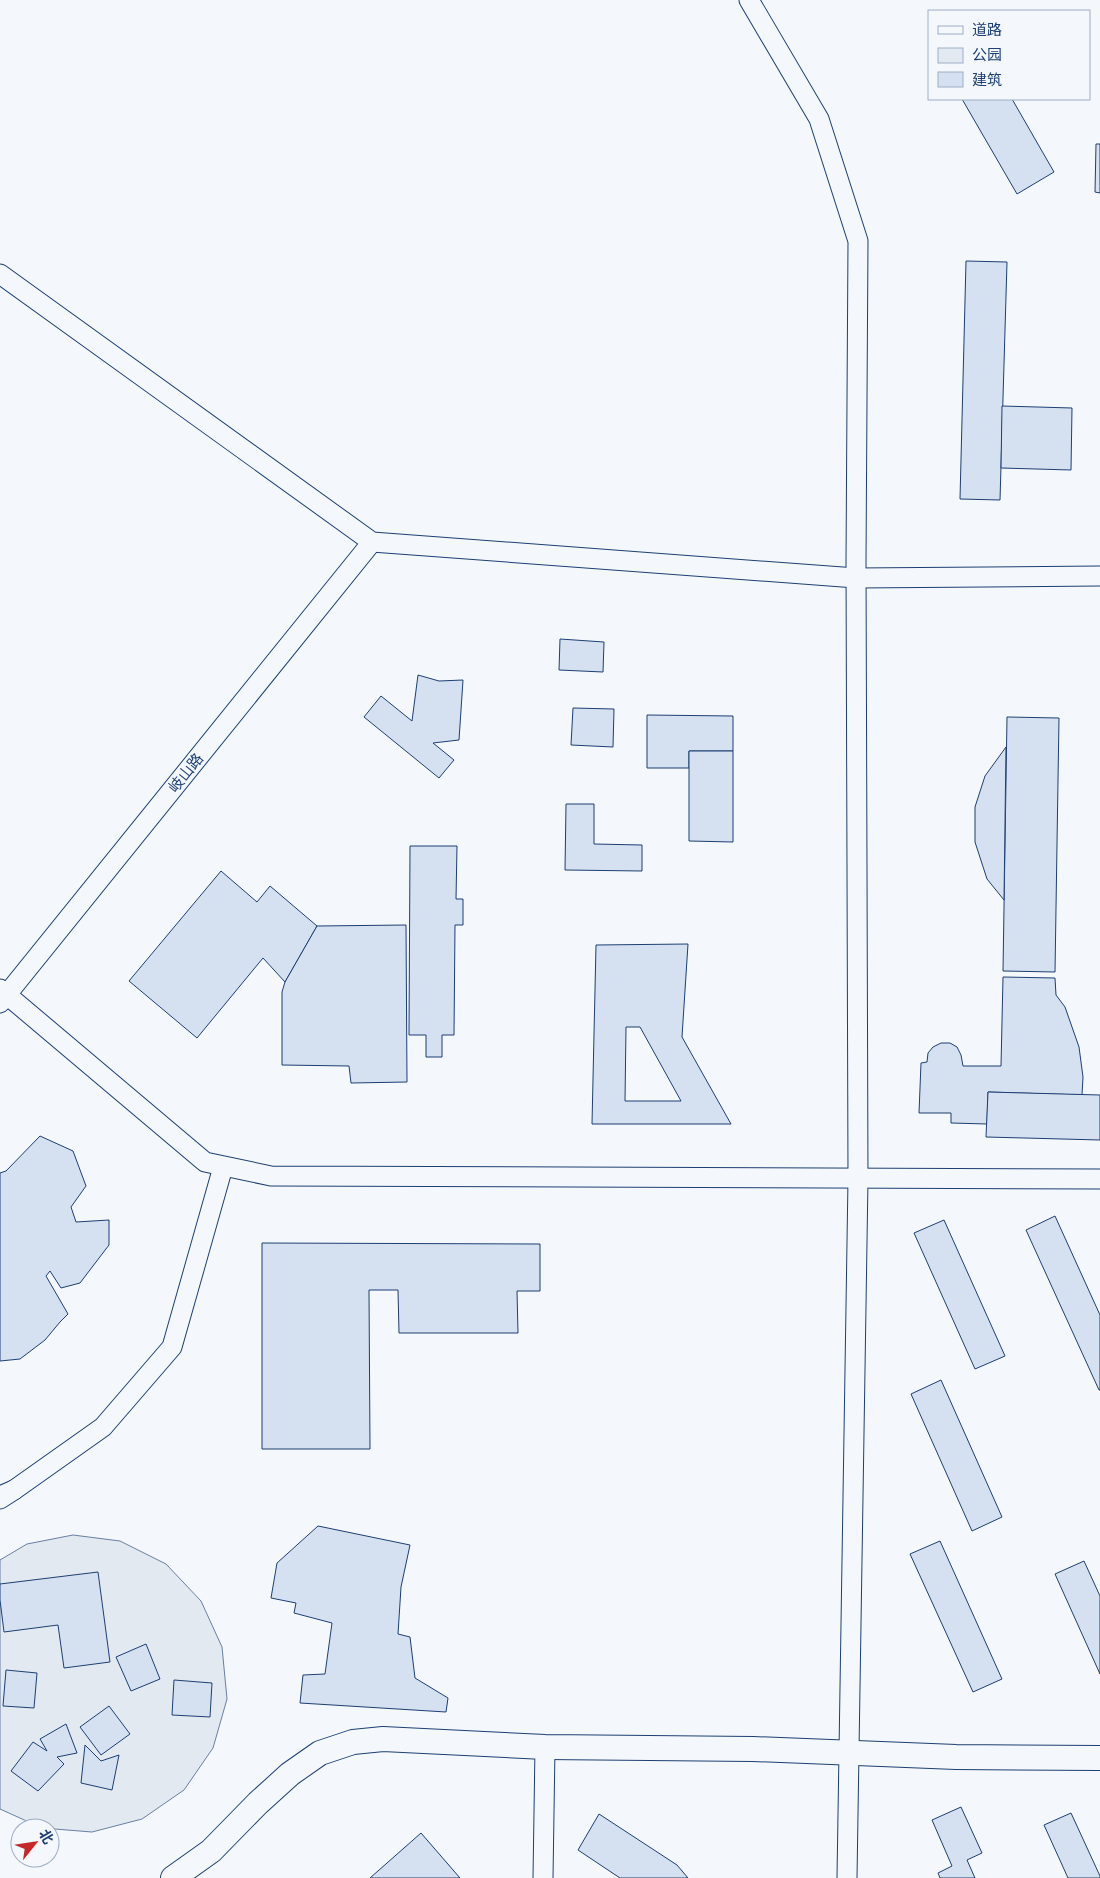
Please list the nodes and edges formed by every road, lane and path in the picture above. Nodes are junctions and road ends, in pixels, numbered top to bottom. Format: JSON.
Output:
{"nodes":[{"id":1,"x":749,"y":0,"type":"edge"},
{"id":2,"x":0,"y":274,"type":"edge"},
{"id":3,"x":372,"y":542,"type":"junction"},
{"id":4,"x":1100,"y":576,"type":"edge"},
{"id":5,"x":856,"y":578,"type":"junction"},
{"id":6,"x":2,"y":996,"type":"edge"},
{"id":7,"x":223,"y":1167,"type":"junction"},
{"id":8,"x":858,"y":1179,"type":"junction"},
{"id":9,"x":1100,"y":1179,"type":"edge"},
{"id":10,"x":5,"y":1495,"type":"edge"},
{"id":11,"x":545,"y":1747,"type":"junction"},
{"id":12,"x":850,"y":1753,"type":"junction"},
{"id":13,"x":1100,"y":1758,"type":"edge"},
{"id":14,"x":175,"y":1877,"type":"edge"},
{"id":15,"x":543,"y":1878,"type":"edge"},
{"id":16,"x":847,"y":1878,"type":"edge"}],
"edges":[{"from":1,"to":5,"type":"street"},
{"from":2,"to":3,"type":"street"},
{"from":3,"to":5,"type":"street"},
{"from":3,"to":6,"type":"street","name":"岐山路"},
{"from":4,"to":5,"type":"street"},
{"from":5,"to":8,"type":"street"},
{"from":6,"to":7,"type":"street"},
{"from":7,"to":8,"type":"street"},
{"from":7,"to":10,"type":"street"},
{"from":8,"to":9,"type":"street"},
{"from":8,"to":12,"type":"street"},
{"from":11,"to":12,"type":"main road"},
{"from":11,"to":14,"type":"main road"},
{"from":11,"to":15,"type":"street"},
{"from":12,"to":13,"type":"main road"},
{"from":12,"to":16,"type":"street"}]}
